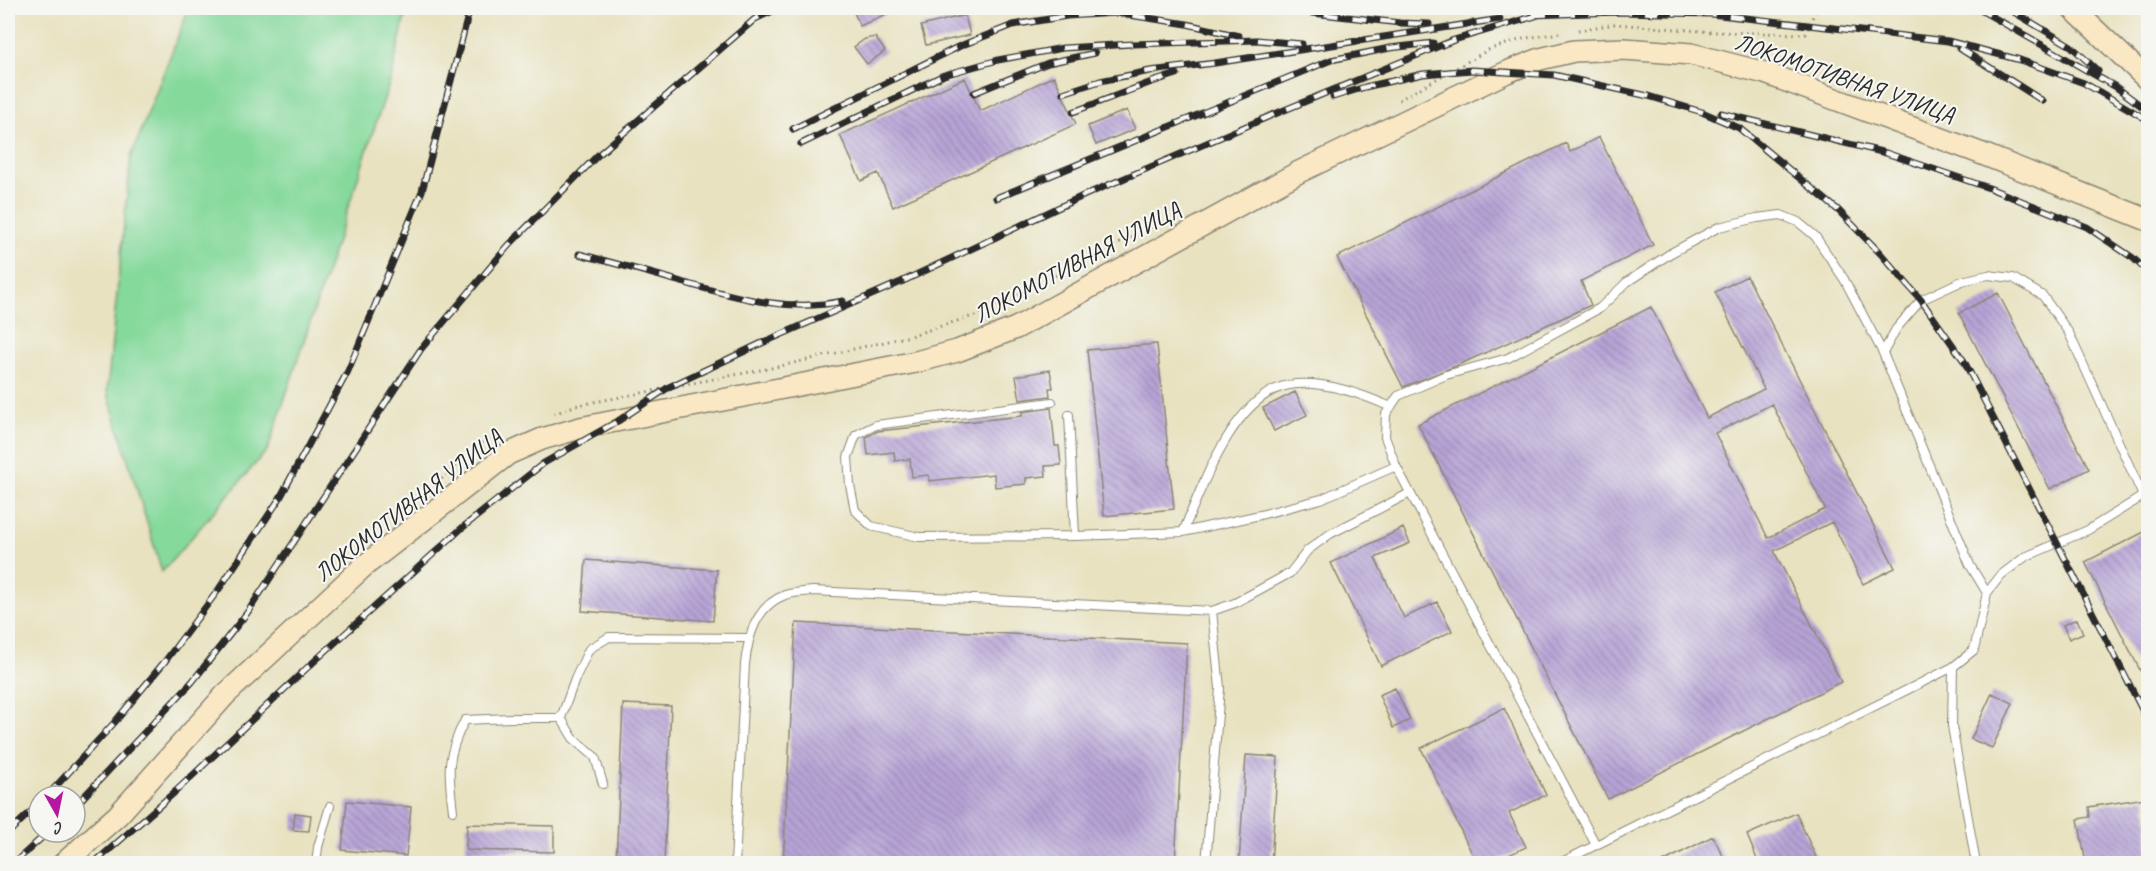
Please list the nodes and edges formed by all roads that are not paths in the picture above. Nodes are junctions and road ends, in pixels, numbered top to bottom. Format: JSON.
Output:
{"nodes":[{"id":1,"x":2072,"y":8,"type":"edge"},
{"id":2,"x":2148,"y":80,"type":"edge"},
{"id":3,"x":2148,"y":220,"type":"edge"},
{"id":4,"x":1883,"y":352,"type":"junction"},
{"id":5,"x":1052,"y":402,"type":"dead end"},
{"id":6,"x":1390,"y":407,"type":"junction"},
{"id":7,"x":1069,"y":415,"type":"dead end"},
{"id":8,"x":1396,"y":466,"type":"junction"},
{"id":9,"x":1410,"y":493,"type":"junction"},
{"id":10,"x":2146,"y":494,"type":"edge"},
{"id":11,"x":1183,"y":532,"type":"junction"},
{"id":12,"x":1075,"y":536,"type":"junction"},
{"id":13,"x":1987,"y":593,"type":"junction"},
{"id":14,"x":1212,"y":611,"type":"junction"},
{"id":15,"x":748,"y":638,"type":"junction"},
{"id":16,"x":1953,"y":667,"type":"junction"},
{"id":17,"x":561,"y":718,"type":"junction"},
{"id":18,"x":603,"y":784,"type":"dead end"},
{"id":19,"x":330,"y":806,"type":"dead end"},
{"id":20,"x":453,"y":811,"type":"dead end"},
{"id":21,"x":1596,"y":844,"type":"junction"},
{"id":22,"x":63,"y":864,"type":"edge"},
{"id":23,"x":316,"y":864,"type":"edge"},
{"id":24,"x":735,"y":864,"type":"edge"},
{"id":25,"x":1206,"y":864,"type":"edge"},
{"id":26,"x":1558,"y":864,"type":"edge"},
{"id":27,"x":1976,"y":864,"type":"edge"}],
"edges":[{"from":1,"to":2,"type":"main road"},
{"from":3,"to":22,"type":"main road","name":"ЛОКОМОТИВНАЯ УЛИЦА"},
{"from":4,"to":6,"type":"lane"},
{"from":4,"to":10,"type":"lane"},
{"from":4,"to":13,"type":"lane"},
{"from":5,"to":12,"type":"lane"},
{"from":6,"to":8,"type":"lane"},
{"from":6,"to":11,"type":"lane"},
{"from":7,"to":12,"type":"lane"},
{"from":8,"to":9,"type":"lane"},
{"from":8,"to":11,"type":"lane"},
{"from":9,"to":14,"type":"lane"},
{"from":9,"to":21,"type":"lane"},
{"from":10,"to":13,"type":"lane"},
{"from":11,"to":12,"type":"lane"},
{"from":13,"to":16,"type":"lane"},
{"from":14,"to":15,"type":"lane"},
{"from":14,"to":25,"type":"lane"},
{"from":15,"to":17,"type":"lane"},
{"from":15,"to":24,"type":"lane"},
{"from":16,"to":21,"type":"lane"},
{"from":16,"to":27,"type":"lane"},
{"from":17,"to":18,"type":"lane"},
{"from":17,"to":20,"type":"lane"},
{"from":19,"to":23,"type":"lane"},
{"from":21,"to":26,"type":"lane"}]}
